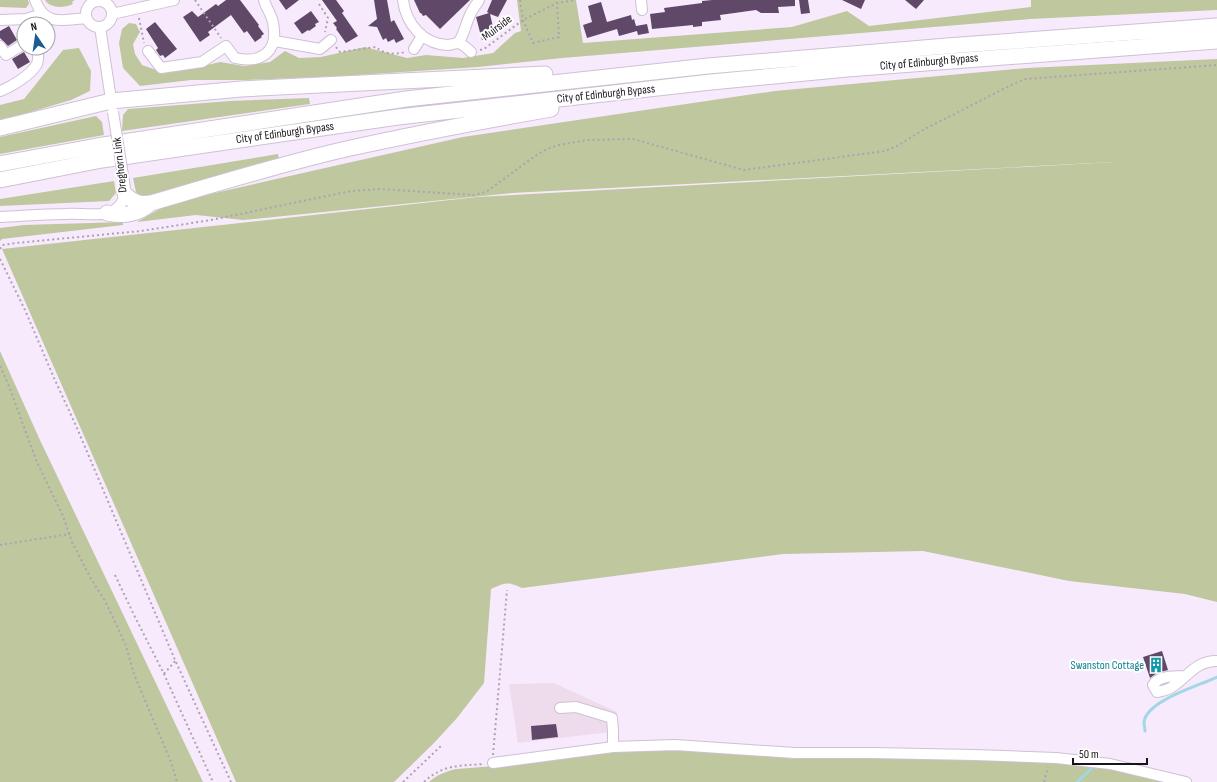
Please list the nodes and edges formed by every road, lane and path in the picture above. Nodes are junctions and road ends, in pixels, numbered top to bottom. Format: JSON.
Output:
{"nodes":[{"id":1,"x":35,"y":0,"type":"edge"},
{"id":2,"x":174,"y":0,"type":"edge"},
{"id":3,"x":195,"y":0,"type":"edge"},
{"id":4,"x":264,"y":0,"type":"edge"},
{"id":5,"x":403,"y":0,"type":"edge"},
{"id":6,"x":478,"y":0,"type":"edge"},
{"id":7,"x":520,"y":0,"type":"edge"},
{"id":8,"x":555,"y":0,"type":"edge"},
{"id":9,"x":576,"y":0,"type":"edge"},
{"id":10,"x":96,"y":1,"type":"edge"},
{"id":11,"x":557,"y":3,"type":"junction"},
{"id":12,"x":319,"y":4,"type":"dead end"},
{"id":13,"x":137,"y":8,"type":"junction"},
{"id":14,"x":42,"y":14,"type":"joint"},
{"id":15,"x":112,"y":14,"type":"junction"},
{"id":16,"x":86,"y":18,"type":"junction"},
{"id":17,"x":0,"y":20,"type":"edge"},
{"id":18,"x":523,"y":20,"type":"junction"},
{"id":19,"x":56,"y":21,"type":"edge"},
{"id":20,"x":1217,"y":26,"type":"edge"},
{"id":21,"x":100,"y":27,"type":"junction"},
{"id":22,"x":422,"y":36,"type":"junction"},
{"id":23,"x":331,"y":40,"type":"junction"},
{"id":24,"x":274,"y":41,"type":"junction"},
{"id":25,"x":1217,"y":41,"type":"edge"},
{"id":26,"x":458,"y":43,"type":"junction"},
{"id":27,"x":0,"y":46,"type":"edge"},
{"id":28,"x":226,"y":46,"type":"junction"},
{"id":29,"x":414,"y":48,"type":"joint"},
{"id":30,"x":16,"y":49,"type":"edge"},
{"id":31,"x":148,"y":51,"type":"joint"},
{"id":32,"x":471,"y":52,"type":"joint"},
{"id":33,"x":38,"y":56,"type":"edge"},
{"id":34,"x":1217,"y":64,"type":"edge"},
{"id":35,"x":708,"y":66,"type":"junction"},
{"id":36,"x":711,"y":82,"type":"junction"},
{"id":37,"x":0,"y":91,"type":"edge"},
{"id":38,"x":112,"y":106,"type":"junction"},
{"id":39,"x":0,"y":128,"type":"edge"},
{"id":40,"x":0,"y":164,"type":"edge"},
{"id":41,"x":0,"y":180,"type":"edge"},
{"id":42,"x":125,"y":191,"type":"junction"},
{"id":43,"x":151,"y":203,"type":"junction"},
{"id":44,"x":107,"y":213,"type":"junction"},
{"id":45,"x":0,"y":217,"type":"edge"},
{"id":46,"x":0,"y":249,"type":"edge"},
{"id":47,"x":0,"y":259,"type":"edge"},
{"id":48,"x":0,"y":366,"type":"edge"},
{"id":49,"x":70,"y":534,"type":"junction"},
{"id":50,"x":0,"y":545,"type":"edge"},
{"id":51,"x":115,"y":575,"type":"dead end"},
{"id":52,"x":507,"y":590,"type":"dead end"},
{"id":53,"x":175,"y":660,"type":"junction"},
{"id":54,"x":1217,"y":661,"type":"edge"},
{"id":55,"x":164,"y":674,"type":"junction"},
{"id":56,"x":1185,"y":676,"type":"dead end"},
{"id":57,"x":560,"y":708,"type":"dead end"},
{"id":58,"x":441,"y":746,"type":"dead end"},
{"id":59,"x":613,"y":747,"type":"junction"},
{"id":60,"x":1050,"y":758,"type":"junction"},
{"id":61,"x":493,"y":763,"type":"junction"},
{"id":62,"x":177,"y":782,"type":"edge"},
{"id":63,"x":213,"y":782,"type":"edge"},
{"id":64,"x":231,"y":782,"type":"edge"},
{"id":65,"x":403,"y":782,"type":"edge"},
{"id":66,"x":424,"y":782,"type":"edge"},
{"id":67,"x":1044,"y":782,"type":"edge"},
{"id":68,"x":1186,"y":782,"type":"edge"}],
"edges":[{"from":1,"to":14,"type":"street"},
{"from":2,"to":13,"type":"street"},
{"from":3,"to":28,"type":"path"},
{"from":4,"to":24,"type":"street"},
{"from":5,"to":22,"type":"street"},
{"from":6,"to":26,"type":"street"},
{"from":7,"to":18,"type":"path"},
{"from":8,"to":11,"type":"path"},
{"from":9,"to":11,"type":"path","name":"Muirside"},
{"from":10,"to":15,"type":"street"},
{"from":10,"to":16,"type":"street"},
{"from":11,"to":18,"type":"path","name":"Muirside"},
{"from":11,"to":18,"type":"path"},
{"from":12,"to":23,"type":"path"},
{"from":13,"to":15,"type":"street"},
{"from":13,"to":31,"type":"path"},
{"from":14,"to":17,"type":"street"},
{"from":15,"to":21,"type":"street"},
{"from":16,"to":19,"type":"street"},
{"from":16,"to":21,"type":"street"},
{"from":18,"to":32,"type":"path","name":"Muirside"},
{"from":20,"to":35,"type":"highway","name":"City of Edinburgh Bypass"},
{"from":21,"to":38,"type":"street","name":"Dreghorn Link"},
{"from":22,"to":26,"type":"street"},
{"from":22,"to":29,"type":"street"},
{"from":23,"to":24,"type":"street"},
{"from":23,"to":29,"type":"path"},
{"from":24,"to":28,"type":"street"},
{"from":25,"to":36,"type":"highway","name":"City of Edinburgh Bypass"},
{"from":26,"to":32,"type":"street"},
{"from":27,"to":30,"type":"street"},
{"from":28,"to":31,"type":"street"},
{"from":33,"to":37,"type":"street"},
{"from":34,"to":46,"type":"path"},
{"from":35,"to":38,"type":"highway"},
{"from":35,"to":40,"type":"highway","name":"City of Edinburgh Bypass"},
{"from":36,"to":41,"type":"highway","name":"City of Edinburgh Bypass"},
{"from":36,"to":43,"type":"highway"},
{"from":38,"to":39,"type":"highway"},
{"from":38,"to":42,"type":"street","name":"Dreghorn Link","bridge":true},
{"from":42,"to":43,"type":"highway"},
{"from":42,"to":44,"type":"street","name":"Dreghorn Link"},
{"from":43,"to":44,"type":"highway"},
{"from":44,"to":45,"type":"street"},
{"from":47,"to":53,"type":"path"},
{"from":48,"to":49,"type":"path"},
{"from":49,"to":50,"type":"path"},
{"from":49,"to":62,"type":"path"},
{"from":51,"to":55,"type":"path"},
{"from":52,"to":61,"type":"path"},
{"from":53,"to":55,"type":"path"},
{"from":53,"to":64,"type":"path"},
{"from":54,"to":56,"type":"street"},
{"from":55,"to":63,"type":"path"},
{"from":57,"to":59,"type":"street"},
{"from":58,"to":65,"type":"path"},
{"from":59,"to":60,"type":"street"},
{"from":59,"to":61,"type":"street"},
{"from":60,"to":67,"type":"path"},
{"from":60,"to":68,"type":"street"},
{"from":61,"to":66,"type":"path"}]}
